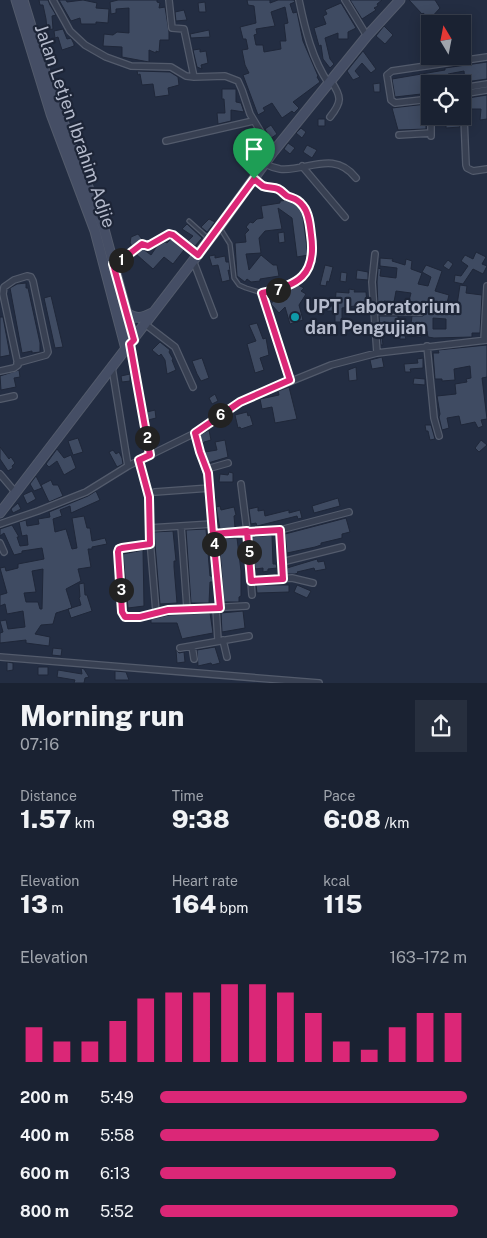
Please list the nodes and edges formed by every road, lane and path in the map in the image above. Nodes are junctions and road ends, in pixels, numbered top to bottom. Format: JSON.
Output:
{"nodes":[{"id":1,"x":16,"y":0,"type":"edge"},
{"id":2,"x":23,"y":0,"type":"edge"},
{"id":3,"x":53,"y":0,"type":"edge"},
{"id":4,"x":169,"y":0,"type":"edge"},
{"id":5,"x":299,"y":0,"type":"edge"},
{"id":6,"x":345,"y":0,"type":"edge"},
{"id":7,"x":400,"y":0,"type":"edge"},
{"id":8,"x":368,"y":36,"type":"junction"},
{"id":9,"x":487,"y":57,"type":"edge"},
{"id":10,"x":194,"y":77,"type":"junction"},
{"id":11,"x":330,"y":82,"type":"junction"},
{"id":12,"x":487,"y":84,"type":"edge"},
{"id":13,"x":471,"y":87,"type":"edge"},
{"id":14,"x":487,"y":90,"type":"edge"},
{"id":15,"x":471,"y":93,"type":"edge"},
{"id":16,"x":421,"y":100,"type":"edge"},
{"id":17,"x":330,"y":117,"type":"dead end"},
{"id":18,"x":254,"y":121,"type":"junction"},
{"id":19,"x":431,"y":125,"type":"edge"},
{"id":20,"x":464,"y":125,"type":"edge"},
{"id":21,"x":399,"y":135,"type":"dead end"},
{"id":22,"x":166,"y":141,"type":"dead end"},
{"id":23,"x":273,"y":152,"type":"junction"},
{"id":24,"x":265,"y":164,"type":"junction"},
{"id":25,"x":302,"y":166,"type":"junction"},
{"id":26,"x":487,"y":169,"type":"edge"},
{"id":27,"x":356,"y":178,"type":"dead end"},
{"id":28,"x":254,"y":179,"type":"junction"},
{"id":29,"x":345,"y":217,"type":"dead end"},
{"id":30,"x":189,"y":221,"type":"dead end"},
{"id":31,"x":219,"y":227,"type":"junction"},
{"id":32,"x":210,"y":240,"type":"junction"},
{"id":33,"x":375,"y":254,"type":"dead end"},
{"id":34,"x":195,"y":258,"type":"junction"},
{"id":35,"x":113,"y":264,"type":"junction"},
{"id":36,"x":487,"y":286,"type":"edge"},
{"id":37,"x":262,"y":293,"type":"junction"},
{"id":38,"x":155,"y":311,"type":"junction"},
{"id":39,"x":374,"y":311,"type":"junction"},
{"id":40,"x":125,"y":312,"type":"junction"},
{"id":41,"x":420,"y":312,"type":"dead end"},
{"id":42,"x":214,"y":314,"type":"dead end"},
{"id":43,"x":145,"y":324,"type":"junction"},
{"id":44,"x":486,"y":340,"type":"edge"},
{"id":45,"x":130,"y":344,"type":"junction"},
{"id":46,"x":427,"y":346,"type":"junction"},
{"id":47,"x":377,"y":353,"type":"junction"},
{"id":48,"x":18,"y":363,"type":"junction"},
{"id":49,"x":112,"y":367,"type":"junction"},
{"id":50,"x":0,"y":371,"type":"edge"},
{"id":51,"x":290,"y":380,"type":"junction"},
{"id":52,"x":193,"y":387,"type":"dead end"},
{"id":53,"x":14,"y":396,"type":"dead end"},
{"id":54,"x":0,"y":400,"type":"edge"},
{"id":55,"x":195,"y":433,"type":"junction"},
{"id":56,"x":439,"y":436,"type":"dead end"},
{"id":57,"x":150,"y":455,"type":"junction"},
{"id":58,"x":139,"y":460,"type":"junction"},
{"id":59,"x":228,"y":463,"type":"dead end"},
{"id":60,"x":128,"y":466,"type":"junction"},
{"id":61,"x":207,"y":469,"type":"junction"},
{"id":62,"x":0,"y":474,"type":"edge"},
{"id":63,"x":241,"y":484,"type":"dead end"},
{"id":64,"x":210,"y":488,"type":"junction"},
{"id":65,"x":155,"y":492,"type":"dead end"},
{"id":66,"x":16,"y":493,"type":"junction"},
{"id":67,"x":349,"y":512,"type":"dead end"},
{"id":68,"x":0,"y":513,"type":"edge"},
{"id":69,"x":0,"y":524,"type":"edge"},
{"id":70,"x":212,"y":524,"type":"junction"},
{"id":71,"x":181,"y":526,"type":"junction"},
{"id":72,"x":149,"y":528,"type":"junction"},
{"id":73,"x":280,"y":530,"type":"junction"},
{"id":74,"x":247,"y":531,"type":"junction"},
{"id":75,"x":213,"y":534,"type":"junction"},
{"id":76,"x":0,"y":543,"type":"edge"},
{"id":77,"x":150,"y":544,"type":"junction"},
{"id":78,"x":342,"y":547,"type":"dead end"},
{"id":79,"x":4,"y":552,"type":"dead end"},
{"id":80,"x":282,"y":562,"type":"junction"},
{"id":81,"x":283,"y":579,"type":"junction"},
{"id":82,"x":251,"y":581,"type":"junction"},
{"id":83,"x":313,"y":583,"type":"dead end"},
{"id":84,"x":252,"y":595,"type":"dead end"},
{"id":85,"x":246,"y":606,"type":"dead end"},
{"id":86,"x":187,"y":608,"type":"junction"},
{"id":87,"x":218,"y":608,"type":"junction"},
{"id":88,"x":156,"y":612,"type":"junction"},
{"id":89,"x":249,"y":636,"type":"dead end"},
{"id":90,"x":221,"y":640,"type":"junction"},
{"id":91,"x":192,"y":646,"type":"junction"},
{"id":92,"x":180,"y":648,"type":"dead end"},
{"id":93,"x":0,"y":657,"type":"edge"},
{"id":94,"x":227,"y":657,"type":"dead end"},
{"id":95,"x":194,"y":659,"type":"dead end"},
{"id":96,"x":319,"y":683,"type":"edge"}],
"edges":[{"from":1,"to":45,"type":"street","name":"Jalan Letjen Ibrahim Adjie"},
{"from":2,"to":35,"type":"street","name":"Jalan Letjen Ibrahim Adjie"},
{"from":3,"to":10,"type":"street"},
{"from":4,"to":10,"type":"street"},
{"from":5,"to":11,"type":"street"},
{"from":6,"to":8,"type":"street"},
{"from":7,"to":8,"type":"street"},
{"from":8,"to":11,"type":"street"},
{"from":9,"to":16,"type":"street"},
{"from":10,"to":18,"type":"street"},
{"from":11,"to":17,"type":"street"},
{"from":11,"to":23,"type":"street"},
{"from":12,"to":13,"type":"street"},
{"from":14,"to":15,"type":"street"},
{"from":18,"to":22,"type":"street"},
{"from":18,"to":23,"type":"street"},
{"from":19,"to":21,"type":"street"},
{"from":20,"to":26,"type":"street"},
{"from":23,"to":24,"type":"street"},
{"from":24,"to":25,"type":"street"},
{"from":24,"to":28,"type":"street"},
{"from":25,"to":27,"type":"street"},
{"from":25,"to":29,"type":"street"},
{"from":28,"to":31,"type":"street"},
{"from":28,"to":37,"type":"lane"},
{"from":30,"to":32,"type":"lane"},
{"from":31,"to":32,"type":"street"},
{"from":31,"to":37,"type":"lane"},
{"from":32,"to":34,"type":"street"},
{"from":33,"to":39,"type":"street"},
{"from":34,"to":35,"type":"street"},
{"from":34,"to":38,"type":"street"},
{"from":34,"to":42,"type":"street"},
{"from":35,"to":40,"type":"street","name":"Jalan Letjen Ibrahim Adjie"},
{"from":36,"to":44,"type":"street"},
{"from":37,"to":51,"type":"lane"},
{"from":38,"to":40,"type":"street"},
{"from":38,"to":43,"type":"street"},
{"from":39,"to":41,"type":"street"},
{"from":39,"to":47,"type":"street"},
{"from":40,"to":45,"type":"street","name":"Jalan Letjen Ibrahim Adjie"},
{"from":43,"to":45,"type":"street"},
{"from":43,"to":52,"type":"street"},
{"from":44,"to":46,"type":"street"},
{"from":45,"to":49,"type":"street"},
{"from":45,"to":57,"type":"street"},
{"from":46,"to":47,"type":"street"},
{"from":46,"to":56,"type":"street"},
{"from":47,"to":51,"type":"street"},
{"from":48,"to":48,"type":"street"},
{"from":48,"to":50,"type":"street"},
{"from":49,"to":60,"type":"street"},
{"from":49,"to":66,"type":"street"},
{"from":51,"to":55,"type":"street"},
{"from":53,"to":54,"type":"street"},
{"from":55,"to":57,"type":"street"},
{"from":55,"to":61,"type":"street"},
{"from":57,"to":58,"type":"street"},
{"from":58,"to":60,"type":"street"},
{"from":58,"to":72,"type":"street"},
{"from":59,"to":61,"type":"street"},
{"from":60,"to":69,"type":"street"},
{"from":61,"to":64,"type":"street"},
{"from":62,"to":66,"type":"street"},
{"from":63,"to":74,"type":"street"},
{"from":64,"to":65,"type":"street"},
{"from":64,"to":70,"type":"street"},
{"from":66,"to":68,"type":"street"},
{"from":67,"to":73,"type":"street"},
{"from":70,"to":71,"type":"street"},
{"from":70,"to":75,"type":"street"},
{"from":71,"to":72,"type":"street"},
{"from":71,"to":86,"type":"street"},
{"from":72,"to":77,"type":"street"},
{"from":73,"to":74,"type":"street"},
{"from":73,"to":80,"type":"street"},
{"from":74,"to":75,"type":"street"},
{"from":74,"to":82,"type":"street"},
{"from":75,"to":87,"type":"street"},
{"from":76,"to":79,"type":"street"},
{"from":77,"to":88,"type":"street"},
{"from":77,"to":88,"type":"street"},
{"from":78,"to":80,"type":"street"},
{"from":80,"to":81,"type":"street"},
{"from":81,"to":82,"type":"street"},
{"from":81,"to":83,"type":"street"},
{"from":82,"to":84,"type":"street"},
{"from":85,"to":87,"type":"street"},
{"from":86,"to":87,"type":"street"},
{"from":86,"to":88,"type":"street"},
{"from":87,"to":90,"type":"street"},
{"from":89,"to":90,"type":"street"},
{"from":90,"to":91,"type":"street"},
{"from":90,"to":94,"type":"street"},
{"from":91,"to":92,"type":"street"},
{"from":91,"to":95,"type":"street"},
{"from":93,"to":96,"type":"street"}]}
